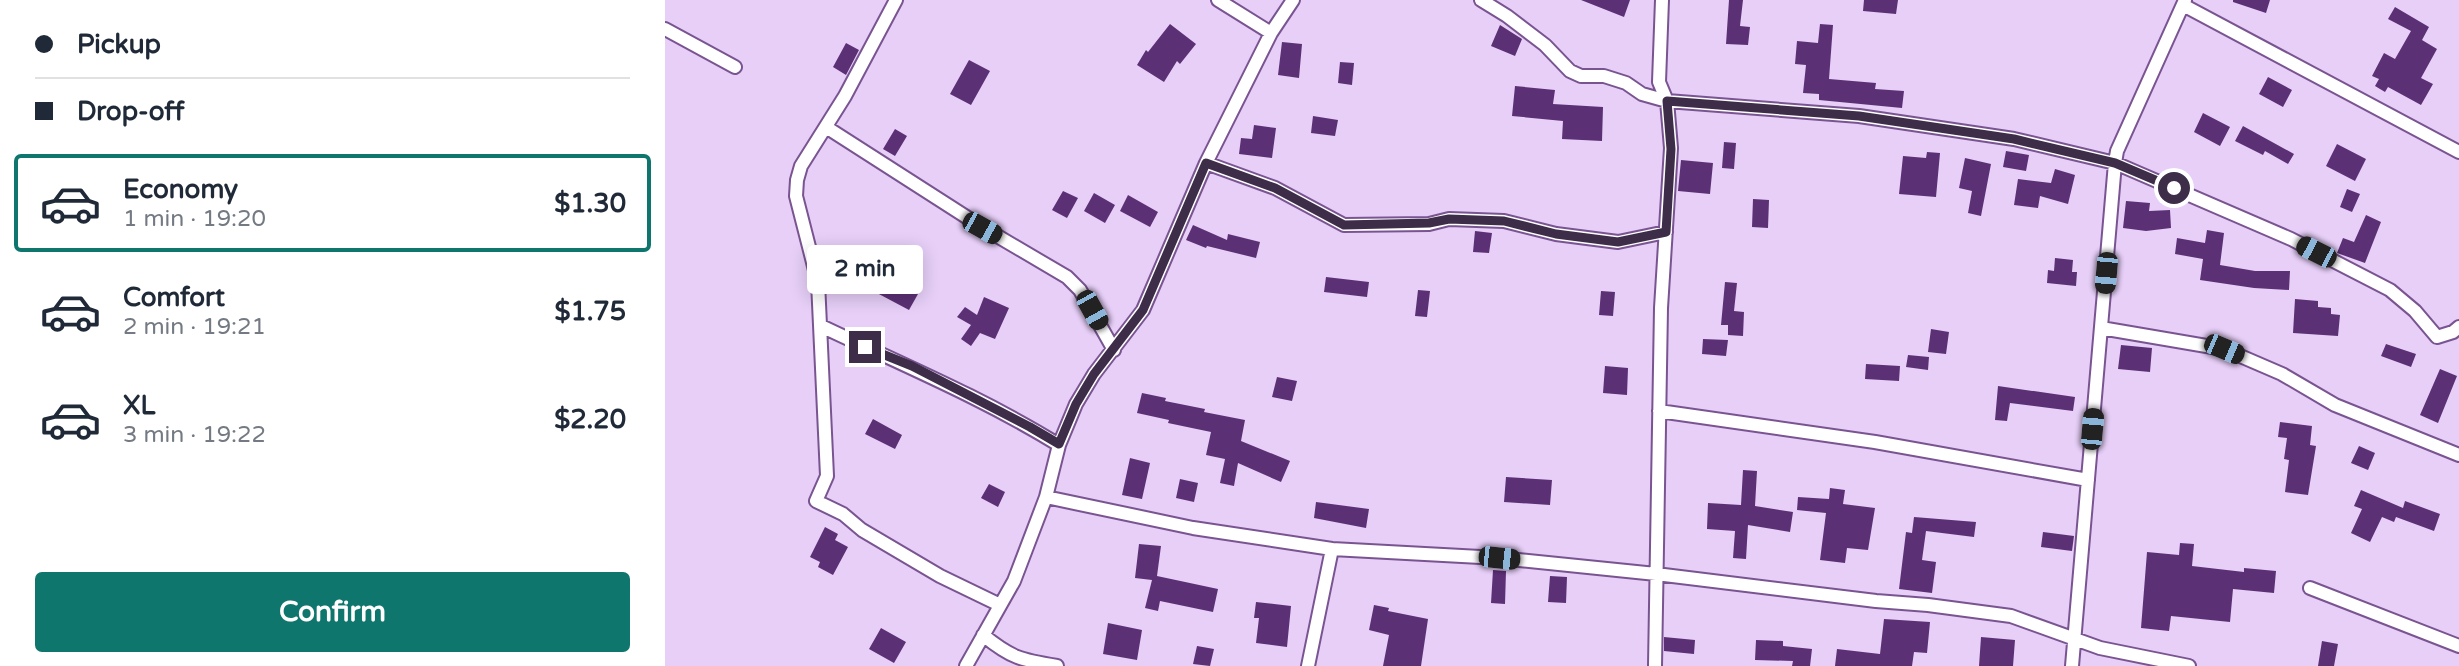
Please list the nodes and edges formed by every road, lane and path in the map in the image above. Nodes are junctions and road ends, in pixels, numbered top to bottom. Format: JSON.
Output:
{"nodes":[{"id":1,"x":896,"y":0,"type":"edge"},
{"id":2,"x":1218,"y":0,"type":"edge"},
{"id":3,"x":1293,"y":0,"type":"edge"},
{"id":4,"x":1481,"y":0,"type":"edge"},
{"id":5,"x":1662,"y":0,"type":"edge"},
{"id":6,"x":2184,"y":2,"type":"edge"},
{"id":7,"x":665,"y":29,"type":"edge"},
{"id":8,"x":1271,"y":33,"type":"junction"},
{"id":9,"x":735,"y":67,"type":"dead end"},
{"id":10,"x":1667,"y":101,"type":"junction"},
{"id":11,"x":826,"y":127,"type":"junction"},
{"id":12,"x":2459,"y":152,"type":"edge"},
{"id":13,"x":1206,"y":163,"type":"junction"},
{"id":14,"x":2115,"y":163,"type":"junction"},
{"id":15,"x":1666,"y":232,"type":"junction"},
{"id":16,"x":821,"y":327,"type":"junction"},
{"id":17,"x":2459,"y":327,"type":"edge"},
{"id":18,"x":2101,"y":328,"type":"junction"},
{"id":19,"x":1114,"y":350,"type":"junction"},
{"id":20,"x":1659,"y":411,"type":"junction"},
{"id":21,"x":1059,"y":444,"type":"junction"},
{"id":22,"x":2459,"y":455,"type":"edge"},
{"id":23,"x":2088,"y":480,"type":"junction"},
{"id":24,"x":1047,"y":497,"type":"junction"},
{"id":25,"x":1332,"y":549,"type":"junction"},
{"id":26,"x":1656,"y":574,"type":"junction"},
{"id":27,"x":2310,"y":588,"type":"dead end"},
{"id":28,"x":1000,"y":605,"type":"junction"},
{"id":29,"x":983,"y":635,"type":"junction"},
{"id":30,"x":2073,"y":639,"type":"junction"},
{"id":31,"x":2459,"y":646,"type":"edge"},
{"id":32,"x":966,"y":666,"type":"edge"},
{"id":33,"x":1057,"y":666,"type":"edge"},
{"id":34,"x":1308,"y":666,"type":"edge"},
{"id":35,"x":1655,"y":666,"type":"edge"},
{"id":36,"x":2072,"y":666,"type":"edge"},
{"id":37,"x":2189,"y":666,"type":"edge"}],
"edges":[{"from":1,"to":11,"type":"street"},
{"from":2,"to":8,"type":"street"},
{"from":3,"to":8,"type":"street"},
{"from":4,"to":10,"type":"street"},
{"from":5,"to":10,"type":"street"},
{"from":6,"to":12,"type":"street"},
{"from":6,"to":14,"type":"street"},
{"from":7,"to":9,"type":"street"},
{"from":8,"to":13,"type":"street"},
{"from":10,"to":14,"type":"street"},
{"from":10,"to":15,"type":"street"},
{"from":11,"to":16,"type":"street"},
{"from":11,"to":19,"type":"street"},
{"from":13,"to":15,"type":"street"},
{"from":13,"to":19,"type":"street"},
{"from":14,"to":17,"type":"street"},
{"from":14,"to":18,"type":"street"},
{"from":15,"to":20,"type":"street"},
{"from":16,"to":21,"type":"street"},
{"from":16,"to":28,"type":"street"},
{"from":18,"to":22,"type":"street"},
{"from":18,"to":23,"type":"street"},
{"from":19,"to":21,"type":"street"},
{"from":20,"to":23,"type":"street"},
{"from":20,"to":26,"type":"street"},
{"from":21,"to":24,"type":"street"},
{"from":23,"to":30,"type":"street"},
{"from":24,"to":25,"type":"street"},
{"from":24,"to":28,"type":"street"},
{"from":25,"to":26,"type":"street"},
{"from":25,"to":34,"type":"street"},
{"from":26,"to":30,"type":"street"},
{"from":26,"to":35,"type":"street"},
{"from":27,"to":31,"type":"street"},
{"from":28,"to":29,"type":"street"},
{"from":29,"to":32,"type":"street"},
{"from":29,"to":33,"type":"street"},
{"from":30,"to":36,"type":"street"},
{"from":30,"to":37,"type":"street"}]}
